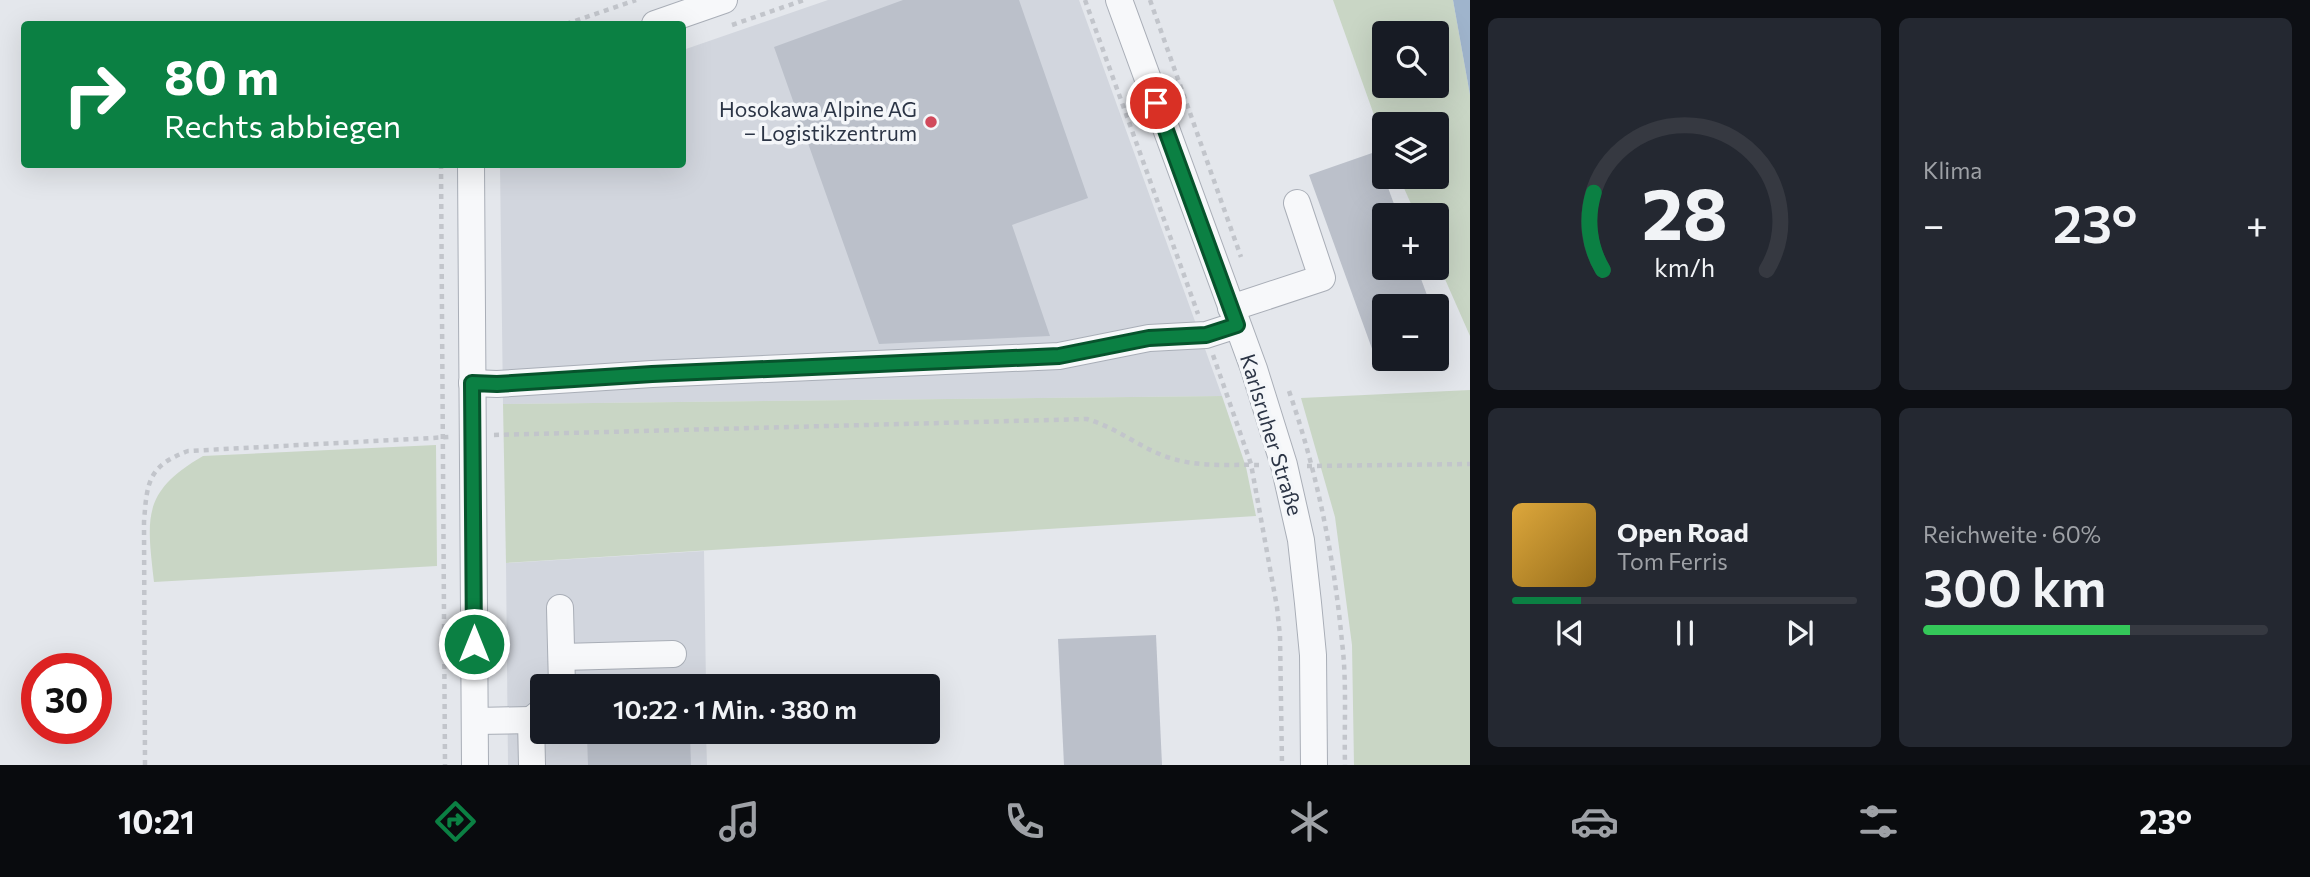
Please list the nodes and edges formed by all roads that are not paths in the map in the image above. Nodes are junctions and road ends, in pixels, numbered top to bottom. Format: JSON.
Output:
{"nodes":[{"id":1,"x":724,"y":0,"type":"edge"},
{"id":2,"x":1119,"y":0,"type":"edge"},
{"id":3,"x":664,"y":21,"type":"edge"},
{"id":4,"x":471,"y":168,"type":"edge"},
{"id":5,"x":1297,"y":202,"type":"dead end"},
{"id":6,"x":1234,"y":316,"type":"junction"},
{"id":7,"x":472,"y":383,"type":"junction"},
{"id":8,"x":560,"y":608,"type":"dead end"},
{"id":9,"x":673,"y":654,"type":"dead end"},
{"id":10,"x":562,"y":657,"type":"junction"},
{"id":11,"x":562,"y":674,"type":"edge"},
{"id":12,"x":530,"y":716,"type":"edge"},
{"id":13,"x":475,"y":722,"type":"junction"},
{"id":14,"x":534,"y":744,"type":"edge"},
{"id":15,"x":475,"y":765,"type":"edge"},
{"id":16,"x":532,"y":765,"type":"edge"},
{"id":17,"x":1314,"y":765,"type":"edge"}],
"edges":[{"from":1,"to":3,"type":"street"},
{"from":2,"to":6,"type":"street","name":"Karlsruher Straße"},
{"from":4,"to":7,"type":"street"},
{"from":5,"to":6,"type":"street"},
{"from":6,"to":7,"type":"street"},
{"from":6,"to":17,"type":"street","name":"Karlsruher Straße"},
{"from":7,"to":13,"type":"street"},
{"from":8,"to":10,"type":"street"},
{"from":9,"to":10,"type":"street"},
{"from":10,"to":11,"type":"street"},
{"from":12,"to":13,"type":"street"},
{"from":13,"to":15,"type":"street"},
{"from":14,"to":16,"type":"street"}]}
